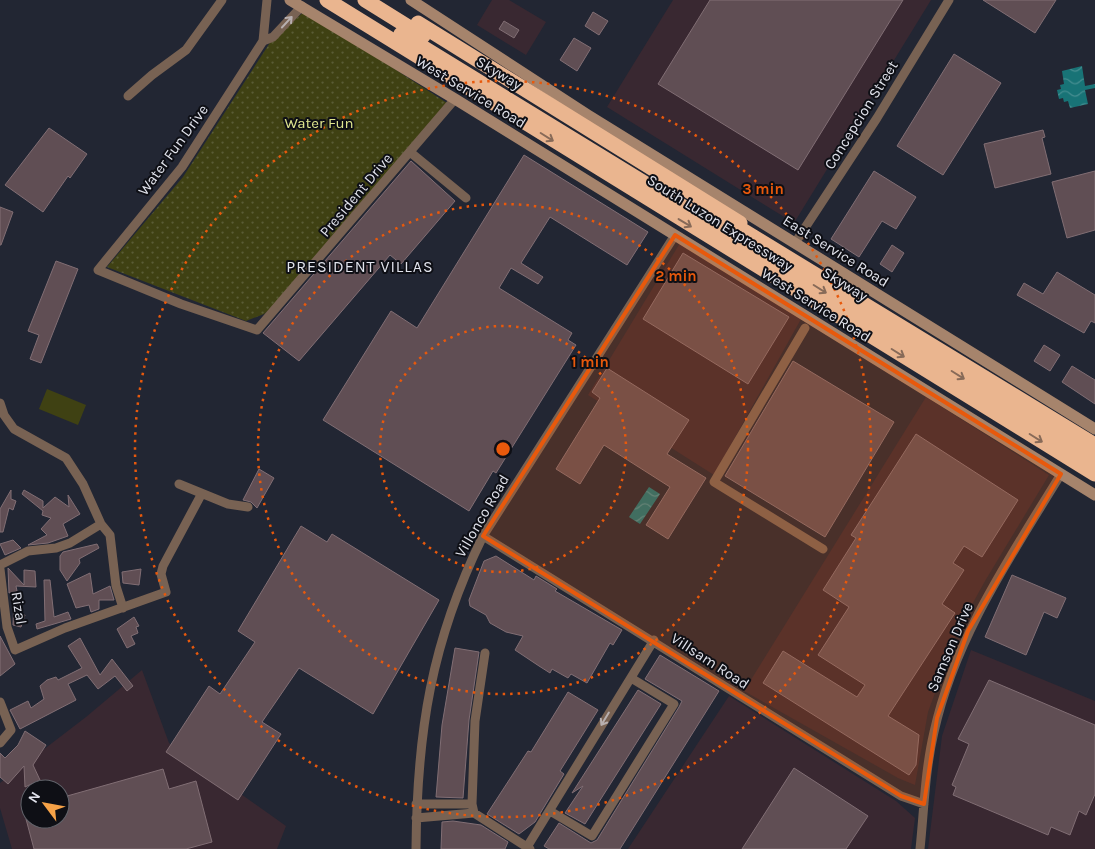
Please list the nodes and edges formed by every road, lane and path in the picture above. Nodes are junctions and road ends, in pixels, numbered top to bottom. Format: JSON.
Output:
{"nodes":[{"id":1,"x":222,"y":0,"type":"edge"},
{"id":2,"x":267,"y":0,"type":"edge"},
{"id":3,"x":290,"y":0,"type":"edge"},
{"id":4,"x":327,"y":0,"type":"edge"},
{"id":5,"x":344,"y":0,"type":"edge"},
{"id":6,"x":365,"y":0,"type":"edge"},
{"id":7,"x":380,"y":0,"type":"edge"},
{"id":8,"x":411,"y":0,"type":"edge"},
{"id":9,"x":949,"y":0,"type":"edge"},
{"id":10,"x":302,"y":6,"type":"junction"},
{"id":11,"x":263,"y":41,"type":"junction"},
{"id":12,"x":128,"y":96,"type":"dead end"},
{"id":13,"x":455,"y":99,"type":"junction"},
{"id":14,"x":410,"y":152,"type":"junction"},
{"id":15,"x":466,"y":198,"type":"dead end"},
{"id":16,"x":675,"y":235,"type":"junction"},
{"id":17,"x":794,"y":243,"type":"junction"},
{"id":18,"x":805,"y":328,"type":"dead end"},
{"id":19,"x":257,"y":330,"type":"joint"},
{"id":20,"x":0,"y":403,"type":"edge"},
{"id":21,"x":1095,"y":429,"type":"edge"},
{"id":22,"x":1095,"y":443,"type":"edge"},
{"id":23,"x":1095,"y":459,"type":"edge"},
{"id":24,"x":1061,"y":474,"type":"junction"},
{"id":25,"x":1095,"y":474,"type":"edge"},
{"id":26,"x":179,"y":484,"type":"dead end"},
{"id":27,"x":201,"y":495,"type":"junction"},
{"id":28,"x":1095,"y":496,"type":"edge"},
{"id":29,"x":248,"y":507,"type":"dead end"},
{"id":30,"x":100,"y":524,"type":"junction"},
{"id":31,"x":483,"y":536,"type":"junction"},
{"id":32,"x":823,"y":549,"type":"dead end"},
{"id":33,"x":0,"y":567,"type":"edge"},
{"id":34,"x":123,"y":608,"type":"junction"},
{"id":35,"x":654,"y":640,"type":"junction"},
{"id":36,"x":485,"y":653,"type":"dead end"},
{"id":37,"x":631,"y":678,"type":"junction"},
{"id":38,"x":0,"y":702,"type":"edge"},
{"id":39,"x":0,"y":743,"type":"edge"},
{"id":40,"x":416,"y":804,"type":"junction"},
{"id":41,"x":434,"y":804,"type":"junction"},
{"id":42,"x":924,"y":804,"type":"junction"},
{"id":43,"x":473,"y":809,"type":"junction"},
{"id":44,"x":550,"y":810,"type":"junction"},
{"id":45,"x":434,"y":816,"type":"junction"},
{"id":46,"x":416,"y":818,"type":"junction"},
{"id":47,"x":528,"y":848,"type":"edge"},
{"id":48,"x":416,"y":849,"type":"edge"},
{"id":49,"x":920,"y":849,"type":"edge"}],
"edges":[{"from":1,"to":12,"type":"street"},
{"from":2,"to":11,"type":"street","name":"Water Fun Drive"},
{"from":3,"to":10,"type":"main road","name":"West Service Road"},
{"from":4,"to":25,"type":"highway","name":"South Luzon Expressway","one_way":true},
{"from":5,"to":23,"type":"highway","name":"Skyway","one_way":true},
{"from":6,"to":22,"type":"highway","name":"Skyway"},
{"from":7,"to":22,"type":"highway","name":"South Luzon Expressway"},
{"from":8,"to":17,"type":"main road","name":"East Service Road"},
{"from":9,"to":17,"type":"street","name":"Concepcion Street"},
{"from":11,"to":10,"type":"street","name":"Water Fun Drive","one_way":true},
{"from":10,"to":13,"type":"main road","name":"West Service Road"},
{"from":11,"to":19,"type":"street","name":"Water Fun Drive"},
{"from":13,"to":14,"type":"street","name":"President Drive"},
{"from":13,"to":16,"type":"main road","name":"West Service Road"},
{"from":14,"to":15,"type":"street"},
{"from":14,"to":19,"type":"street","name":"President Drive"},
{"from":16,"to":24,"type":"main road","name":"West Service Road"},
{"from":16,"to":31,"type":"street","name":"Villonco Road"},
{"from":17,"to":21,"type":"main road","name":"East Service Road"},
{"from":18,"to":32,"type":"street"},
{"from":20,"to":30,"type":"street"},
{"from":24,"to":28,"type":"main road","name":"West Service Road"},
{"from":24,"to":42,"type":"street","name":"Samson Drive"},
{"from":26,"to":27,"type":"street"},
{"from":27,"to":29,"type":"street"},
{"from":27,"to":34,"type":"street"},
{"from":30,"to":33,"type":"street"},
{"from":30,"to":34,"type":"street"},
{"from":31,"to":35,"type":"street","name":"Villsam Road"},
{"from":31,"to":40,"type":"street","name":"Villonco Road"},
{"from":33,"to":34,"type":"street","name":"Rizal"},
{"from":35,"to":37,"type":"street"},
{"from":35,"to":42,"type":"street","name":"Villsam Road"},
{"from":36,"to":43,"type":"street"},
{"from":37,"to":44,"type":"street","one_way":true},
{"from":37,"to":44,"type":"street"},
{"from":38,"to":39,"type":"street"},
{"from":40,"to":41,"type":"street"},
{"from":40,"to":46,"type":"street","name":"Villonco Road"},
{"from":41,"to":43,"type":"street"},
{"from":41,"to":45,"type":"street"},
{"from":42,"to":49,"type":"street","name":"Samson Drive"},
{"from":43,"to":45,"type":"street"},
{"from":43,"to":47,"type":"street"},
{"from":44,"to":47,"type":"street"},
{"from":45,"to":46,"type":"street"},
{"from":46,"to":48,"type":"street","name":"Villonco Road"}]}
